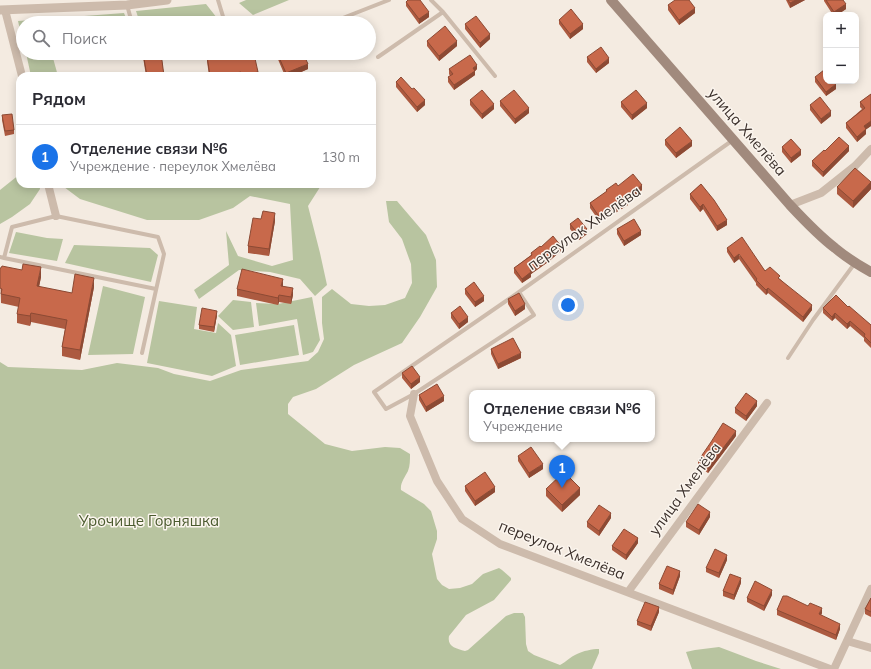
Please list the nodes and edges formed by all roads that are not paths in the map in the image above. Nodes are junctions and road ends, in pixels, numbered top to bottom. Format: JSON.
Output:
{"nodes":[{"id":1,"x":167,"y":0,"type":"edge"},
{"id":2,"x":218,"y":0,"type":"edge"},
{"id":3,"x":389,"y":0,"type":"edge"},
{"id":4,"x":432,"y":0,"type":"edge"},
{"id":5,"x":611,"y":0,"type":"edge"},
{"id":6,"x":59,"y":4,"type":"edge"},
{"id":7,"x":126,"y":5,"type":"junction"},
{"id":8,"x":3,"y":10,"type":"edge"},
{"id":9,"x":443,"y":12,"type":"junction"},
{"id":10,"x":130,"y":16,"type":"edge"},
{"id":11,"x":223,"y":16,"type":"edge"},
{"id":12,"x":348,"y":16,"type":"edge"},
{"id":13,"x":16,"y":55,"type":"edge"},
{"id":14,"x":378,"y":57,"type":"dead end"},
{"id":15,"x":17,"y":60,"type":"edge"},
{"id":16,"x":21,"y":72,"type":"edge"},
{"id":17,"x":495,"y":76,"type":"dead end"},
{"id":18,"x":734,"y":140,"type":"junction"},
{"id":19,"x":871,"y":149,"type":"edge"},
{"id":20,"x":49,"y":188,"type":"edge"},
{"id":21,"x":790,"y":205,"type":"junction"},
{"id":22,"x":56,"y":216,"type":"junction"},
{"id":23,"x":2,"y":257,"type":"edge"},
{"id":24,"x":855,"y":262,"type":"junction"},
{"id":25,"x":871,"y":272,"type":"edge"},
{"id":26,"x":156,"y":290,"type":"junction"},
{"id":27,"x":519,"y":292,"type":"junction"},
{"id":28,"x":142,"y":353,"type":"dead end"},
{"id":29,"x":788,"y":358,"type":"dead end"},
{"id":30,"x":414,"y":394,"type":"junction"},
{"id":31,"x":767,"y":403,"type":"dead end"},
{"id":32,"x":871,"y":590,"type":"edge"},
{"id":33,"x":628,"y":592,"type":"junction"},
{"id":34,"x":847,"y":641,"type":"junction"},
{"id":35,"x":871,"y":648,"type":"edge"},
{"id":36,"x":830,"y":669,"type":"edge"},
{"id":37,"x":834,"y":669,"type":"edge"}],
"edges":[{"from":1,"to":7,"type":"street"},
{"from":2,"to":11,"type":"lane"},
{"from":3,"to":12,"type":"lane"},
{"from":4,"to":9,"type":"lane"},
{"from":5,"to":18,"type":"main road","name":"улица Хмелёва"},
{"from":6,"to":7,"type":"street"},
{"from":6,"to":8,"type":"street"},
{"from":7,"to":10,"type":"lane"},
{"from":8,"to":13,"type":"street"},
{"from":9,"to":14,"type":"lane"},
{"from":9,"to":17,"type":"lane"},
{"from":15,"to":16,"type":"street"},
{"from":18,"to":21,"type":"main road","name":"улица Хмелёва"},
{"from":18,"to":27,"type":"lane","name":"переулок Хмелёва"},
{"from":19,"to":21,"type":"street"},
{"from":20,"to":22,"type":"street"},
{"from":21,"to":24,"type":"main road","name":"улица Хмелёва"},
{"from":22,"to":23,"type":"lane"},
{"from":22,"to":26,"type":"lane"},
{"from":23,"to":26,"type":"lane"},
{"from":24,"to":25,"type":"main road","name":"улица Хмелёва"},
{"from":24,"to":29,"type":"lane"},
{"from":26,"to":28,"type":"lane"},
{"from":27,"to":30,"type":"lane"},
{"from":27,"to":30,"type":"lane","name":"переулок Хмелёва"},
{"from":30,"to":33,"type":"street","name":"переулок Хмелёва"},
{"from":31,"to":33,"type":"street","name":"улица Хмелёва"},
{"from":32,"to":34,"type":"street"},
{"from":33,"to":36,"type":"street","name":"переулок Хмелёва"},
{"from":34,"to":35,"type":"street"},
{"from":34,"to":37,"type":"street"}]}
